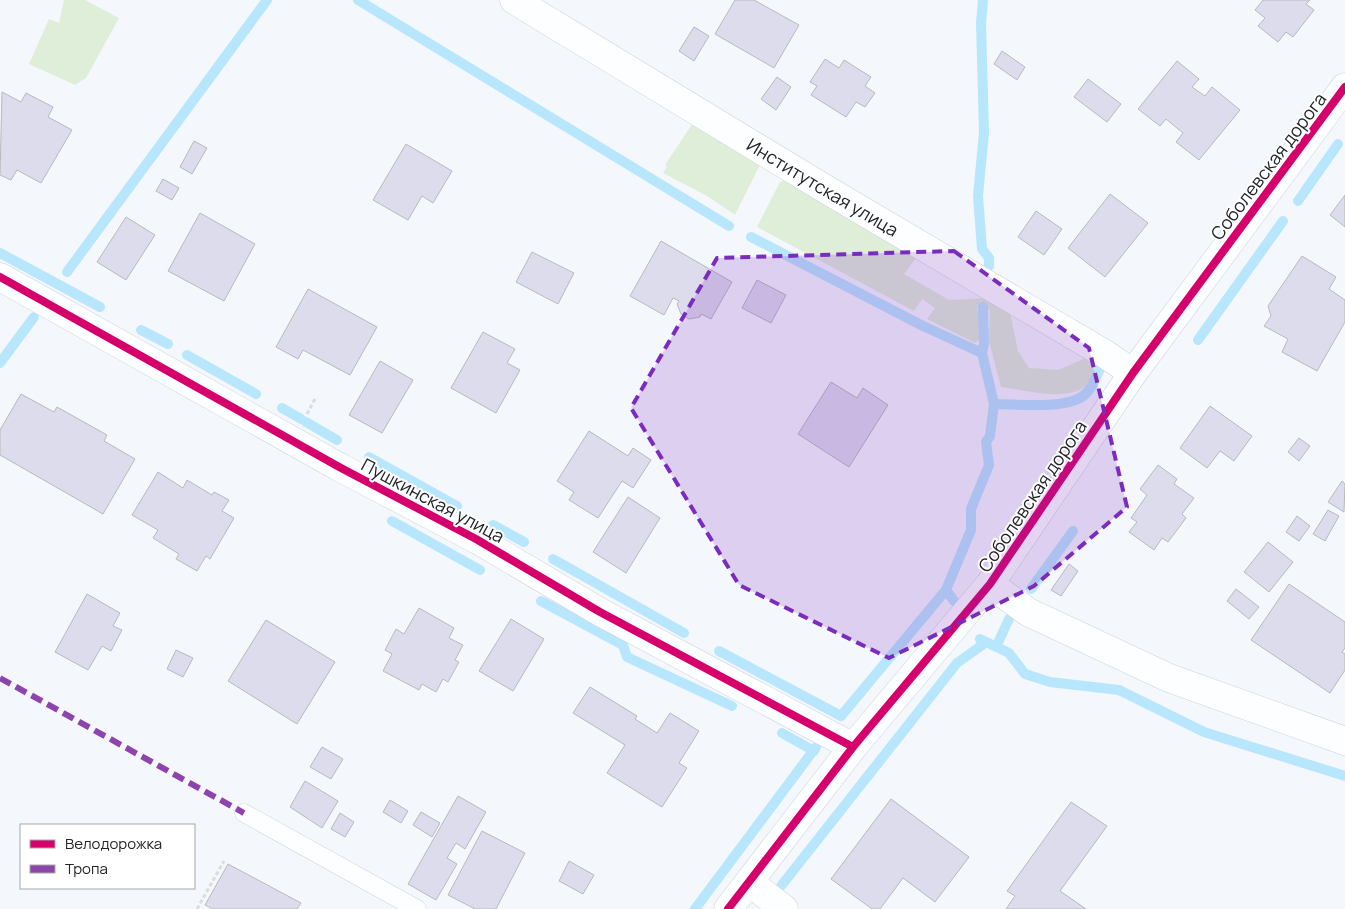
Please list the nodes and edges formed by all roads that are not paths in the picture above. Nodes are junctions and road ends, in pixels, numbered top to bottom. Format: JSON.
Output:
{"nodes":[{"id":1,"x":514,"y":0,"type":"edge"},
{"id":2,"x":1345,"y":87,"type":"edge"},
{"id":3,"x":0,"y":277,"type":"edge"},
{"id":4,"x":1117,"y":362,"type":"junction"},
{"id":5,"x":990,"y":584,"type":"junction"},
{"id":6,"x":1345,"y":741,"type":"edge"},
{"id":7,"x":853,"y":747,"type":"junction"},
{"id":8,"x":244,"y":813,"type":"dead end"},
{"id":9,"x":749,"y":882,"type":"junction"},
{"id":10,"x":417,"y":909,"type":"edge"},
{"id":11,"x":728,"y":909,"type":"edge"},
{"id":12,"x":784,"y":909,"type":"edge"}],
"edges":[{"from":1,"to":4,"type":"street","name":"Институтская улица"},
{"from":2,"to":4,"type":"street","name":"Соболевская дорога"},
{"from":3,"to":7,"type":"street","name":"Пушкинская улица"},
{"from":4,"to":5,"type":"street","name":"Соболевская дорога"},
{"from":5,"to":6,"type":"street"},
{"from":5,"to":7,"type":"street","name":"Соболевская дорога"},
{"from":7,"to":9,"type":"street","name":"Соболевская дорога"},
{"from":8,"to":10,"type":"lane"},
{"from":9,"to":11,"type":"street","name":"Соболевская дорога"},
{"from":9,"to":12,"type":"street"}]}
